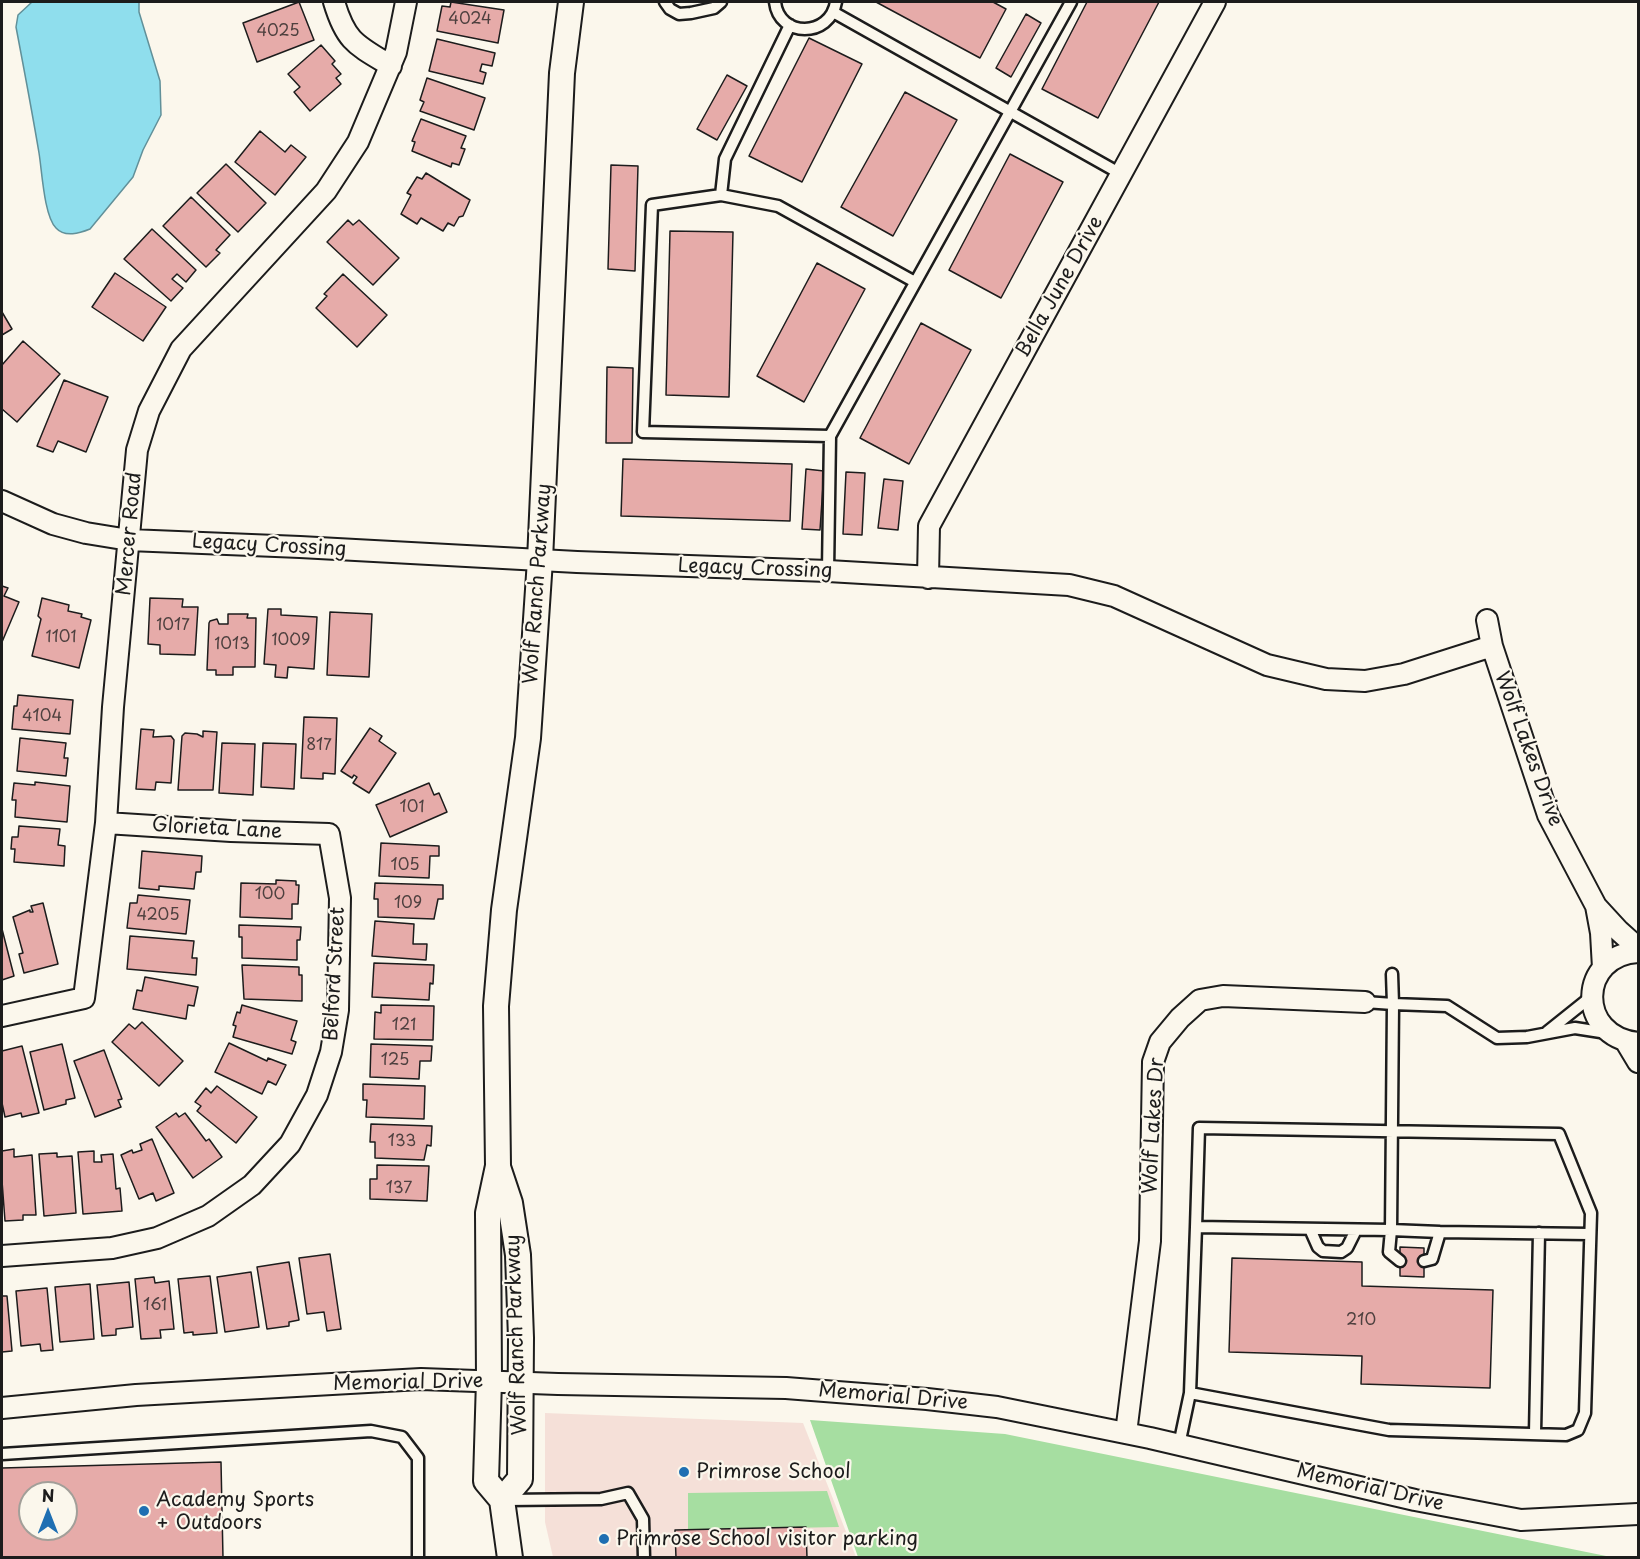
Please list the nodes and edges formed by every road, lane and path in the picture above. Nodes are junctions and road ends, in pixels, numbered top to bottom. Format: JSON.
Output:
{"nodes":[{"id":1,"x":334,"y":2,"type":"edge"},
{"id":2,"x":406,"y":2,"type":"edge"},
{"id":3,"x":571,"y":2,"type":"edge"},
{"id":4,"x":665,"y":2,"type":"edge"},
{"id":5,"x":721,"y":2,"type":"edge"},
{"id":6,"x":775,"y":2,"type":"edge"},
{"id":7,"x":1068,"y":2,"type":"edge"},
{"id":8,"x":1215,"y":2,"type":"edge"},
{"id":9,"x":834,"y":7,"type":"edge"},
{"id":10,"x":790,"y":25,"type":"junction"},
{"id":11,"x":391,"y":66,"type":"junction"},
{"id":12,"x":1009,"y":112,"type":"junction"},
{"id":13,"x":1121,"y":174,"type":"junction"},
{"id":14,"x":721,"y":195,"type":"junction"},
{"id":15,"x":915,"y":282,"type":"junction"},
{"id":16,"x":830,"y":436,"type":"junction"},
{"id":17,"x":2,"y":501,"type":"edge"},
{"id":18,"x":129,"y":540,"type":"junction"},
{"id":19,"x":540,"y":560,"type":"junction"},
{"id":20,"x":828,"y":571,"type":"junction"},
{"id":21,"x":928,"y":578,"type":"junction"},
{"id":22,"x":1487,"y":620,"type":"dead end"},
{"id":23,"x":1492,"y":646,"type":"junction"},
{"id":24,"x":106,"y":823,"type":"junction"},
{"id":25,"x":329,"y":834,"type":"joint"},
{"id":26,"x":1596,"y":906,"type":"junction"},
{"id":27,"x":1638,"y":948,"type":"edge"},
{"id":28,"x":1638,"y":952,"type":"edge"},
{"id":29,"x":1603,"y":968,"type":"junction"},
{"id":30,"x":1392,"y":974,"type":"dead end"},
{"id":31,"x":1592,"y":996,"type":"junction"},
{"id":32,"x":1365,"y":1002,"type":"joint"},
{"id":33,"x":1394,"y":1004,"type":"junction"},
{"id":34,"x":2,"y":1016,"type":"edge"},
{"id":35,"x":1547,"y":1032,"type":"junction"},
{"id":36,"x":1625,"y":1039,"type":"edge"},
{"id":37,"x":1638,"y":1062,"type":"edge"},
{"id":38,"x":1392,"y":1131,"type":"junction"},
{"id":39,"x":498,"y":1166,"type":"junction"},
{"id":40,"x":1196,"y":1227,"type":"junction"},
{"id":41,"x":1310,"y":1229,"type":"junction"},
{"id":42,"x":1356,"y":1230,"type":"junction"},
{"id":43,"x":1391,"y":1230,"type":"junction"},
{"id":44,"x":1440,"y":1232,"type":"junction"},
{"id":45,"x":1539,"y":1233,"type":"junction"},
{"id":46,"x":1589,"y":1234,"type":"junction"},
{"id":47,"x":2,"y":1256,"type":"edge"},
{"id":48,"x":1400,"y":1261,"type":"dead end"},
{"id":49,"x":1424,"y":1261,"type":"dead end"},
{"id":50,"x":489,"y":1380,"type":"junction"},
{"id":51,"x":521,"y":1382,"type":"junction"},
{"id":52,"x":1190,"y":1393,"type":"junction"},
{"id":53,"x":2,"y":1408,"type":"edge"},
{"id":54,"x":1126,"y":1433,"type":"junction"},
{"id":55,"x":1535,"y":1433,"type":"junction"},
{"id":56,"x":1179,"y":1445,"type":"junction"},
{"id":57,"x":2,"y":1454,"type":"edge"},
{"id":58,"x":502,"y":1500,"type":"junction"},
{"id":59,"x":1638,"y":1514,"type":"edge"},
{"id":60,"x":418,"y":1557,"type":"edge"},
{"id":61,"x":510,"y":1557,"type":"edge"},
{"id":62,"x":644,"y":1557,"type":"edge"}],
"edges":[{"from":1,"to":11,"type":"street"},
{"from":2,"to":11,"type":"street","name":"Mercer Road"},
{"from":3,"to":19,"type":"street","name":"Wolf Ranch Parkway"},
{"from":4,"to":5,"type":"lane"},
{"from":6,"to":10,"type":"lane"},
{"from":7,"to":12,"type":"lane"},
{"from":8,"to":13,"type":"street","name":"Bella June Drive"},
{"from":9,"to":10,"type":"lane"},
{"from":9,"to":12,"type":"lane"},
{"from":10,"to":14,"type":"lane"},
{"from":11,"to":18,"type":"street","name":"Mercer Road"},
{"from":12,"to":13,"type":"lane"},
{"from":12,"to":15,"type":"lane"},
{"from":13,"to":21,"type":"street","name":"Bella June Drive"},
{"from":14,"to":15,"type":"lane"},
{"from":14,"to":16,"type":"lane"},
{"from":15,"to":16,"type":"lane"},
{"from":16,"to":20,"type":"lane"},
{"from":17,"to":18,"type":"street","name":"Legacy Crossing"},
{"from":18,"to":19,"type":"street","name":"Legacy Crossing"},
{"from":18,"to":24,"type":"street","name":"Mercer Road"},
{"from":19,"to":20,"type":"street","name":"Legacy Crossing"},
{"from":19,"to":39,"type":"street","name":"Wolf Ranch Parkway"},
{"from":20,"to":21,"type":"street","name":"Legacy Crossing"},
{"from":21,"to":23,"type":"street","name":"Legacy Crossing"},
{"from":22,"to":23,"type":"street","name":"Wolf Lakes Drive"},
{"from":23,"to":26,"type":"street","name":"Wolf Lakes Drive"},
{"from":24,"to":25,"type":"street","name":"Glorieta Lane"},
{"from":24,"to":34,"type":"street","name":"Mercer Road"},
{"from":25,"to":47,"type":"street","name":"Belford Street"},
{"from":26,"to":27,"type":"street","name":"Wolf Lakes Drive"},
{"from":26,"to":29,"type":"street","name":"Wolf Lakes Drive"},
{"from":28,"to":29,"type":"street"},
{"from":29,"to":31,"type":"street"},
{"from":30,"to":33,"type":"lane"},
{"from":31,"to":35,"type":"lane"},
{"from":31,"to":36,"type":"street"},
{"from":32,"to":33,"type":"lane"},
{"from":32,"to":54,"type":"street","name":"Wolf Lakes Dr"},
{"from":33,"to":35,"type":"lane"},
{"from":33,"to":38,"type":"lane"},
{"from":35,"to":36,"type":"lane"},
{"from":36,"to":37,"type":"street"},
{"from":38,"to":40,"type":"lane"},
{"from":38,"to":43,"type":"lane"},
{"from":38,"to":46,"type":"lane"},
{"from":39,"to":50,"type":"street","name":"Wolf Ranch Parkway"},
{"from":39,"to":51,"type":"street","name":"Wolf Ranch Parkway"},
{"from":40,"to":41,"type":"lane"},
{"from":40,"to":52,"type":"lane"},
{"from":41,"to":42,"type":"lane"},
{"from":41,"to":42,"type":"lane"},
{"from":42,"to":43,"type":"lane"},
{"from":43,"to":44,"type":"lane"},
{"from":43,"to":48,"type":"lane"},
{"from":44,"to":45,"type":"lane"},
{"from":44,"to":49,"type":"lane"},
{"from":45,"to":46,"type":"lane"},
{"from":45,"to":55,"type":"lane"},
{"from":46,"to":55,"type":"lane"},
{"from":50,"to":51,"type":"street","name":"Memorial Drive"},
{"from":50,"to":53,"type":"street","name":"Memorial Drive"},
{"from":50,"to":58,"type":"street","name":"Wolf Ranch Parkway"},
{"from":51,"to":54,"type":"street","name":"Memorial Drive"},
{"from":51,"to":58,"type":"street","name":"Wolf Ranch Parkway"},
{"from":52,"to":55,"type":"lane"},
{"from":52,"to":56,"type":"lane"},
{"from":54,"to":56,"type":"street","name":"Memorial Drive"},
{"from":56,"to":59,"type":"street","name":"Memorial Drive"},
{"from":57,"to":60,"type":"lane"},
{"from":58,"to":61,"type":"street","name":"Wolf Ranch Parkway"},
{"from":58,"to":62,"type":"lane"}]}
